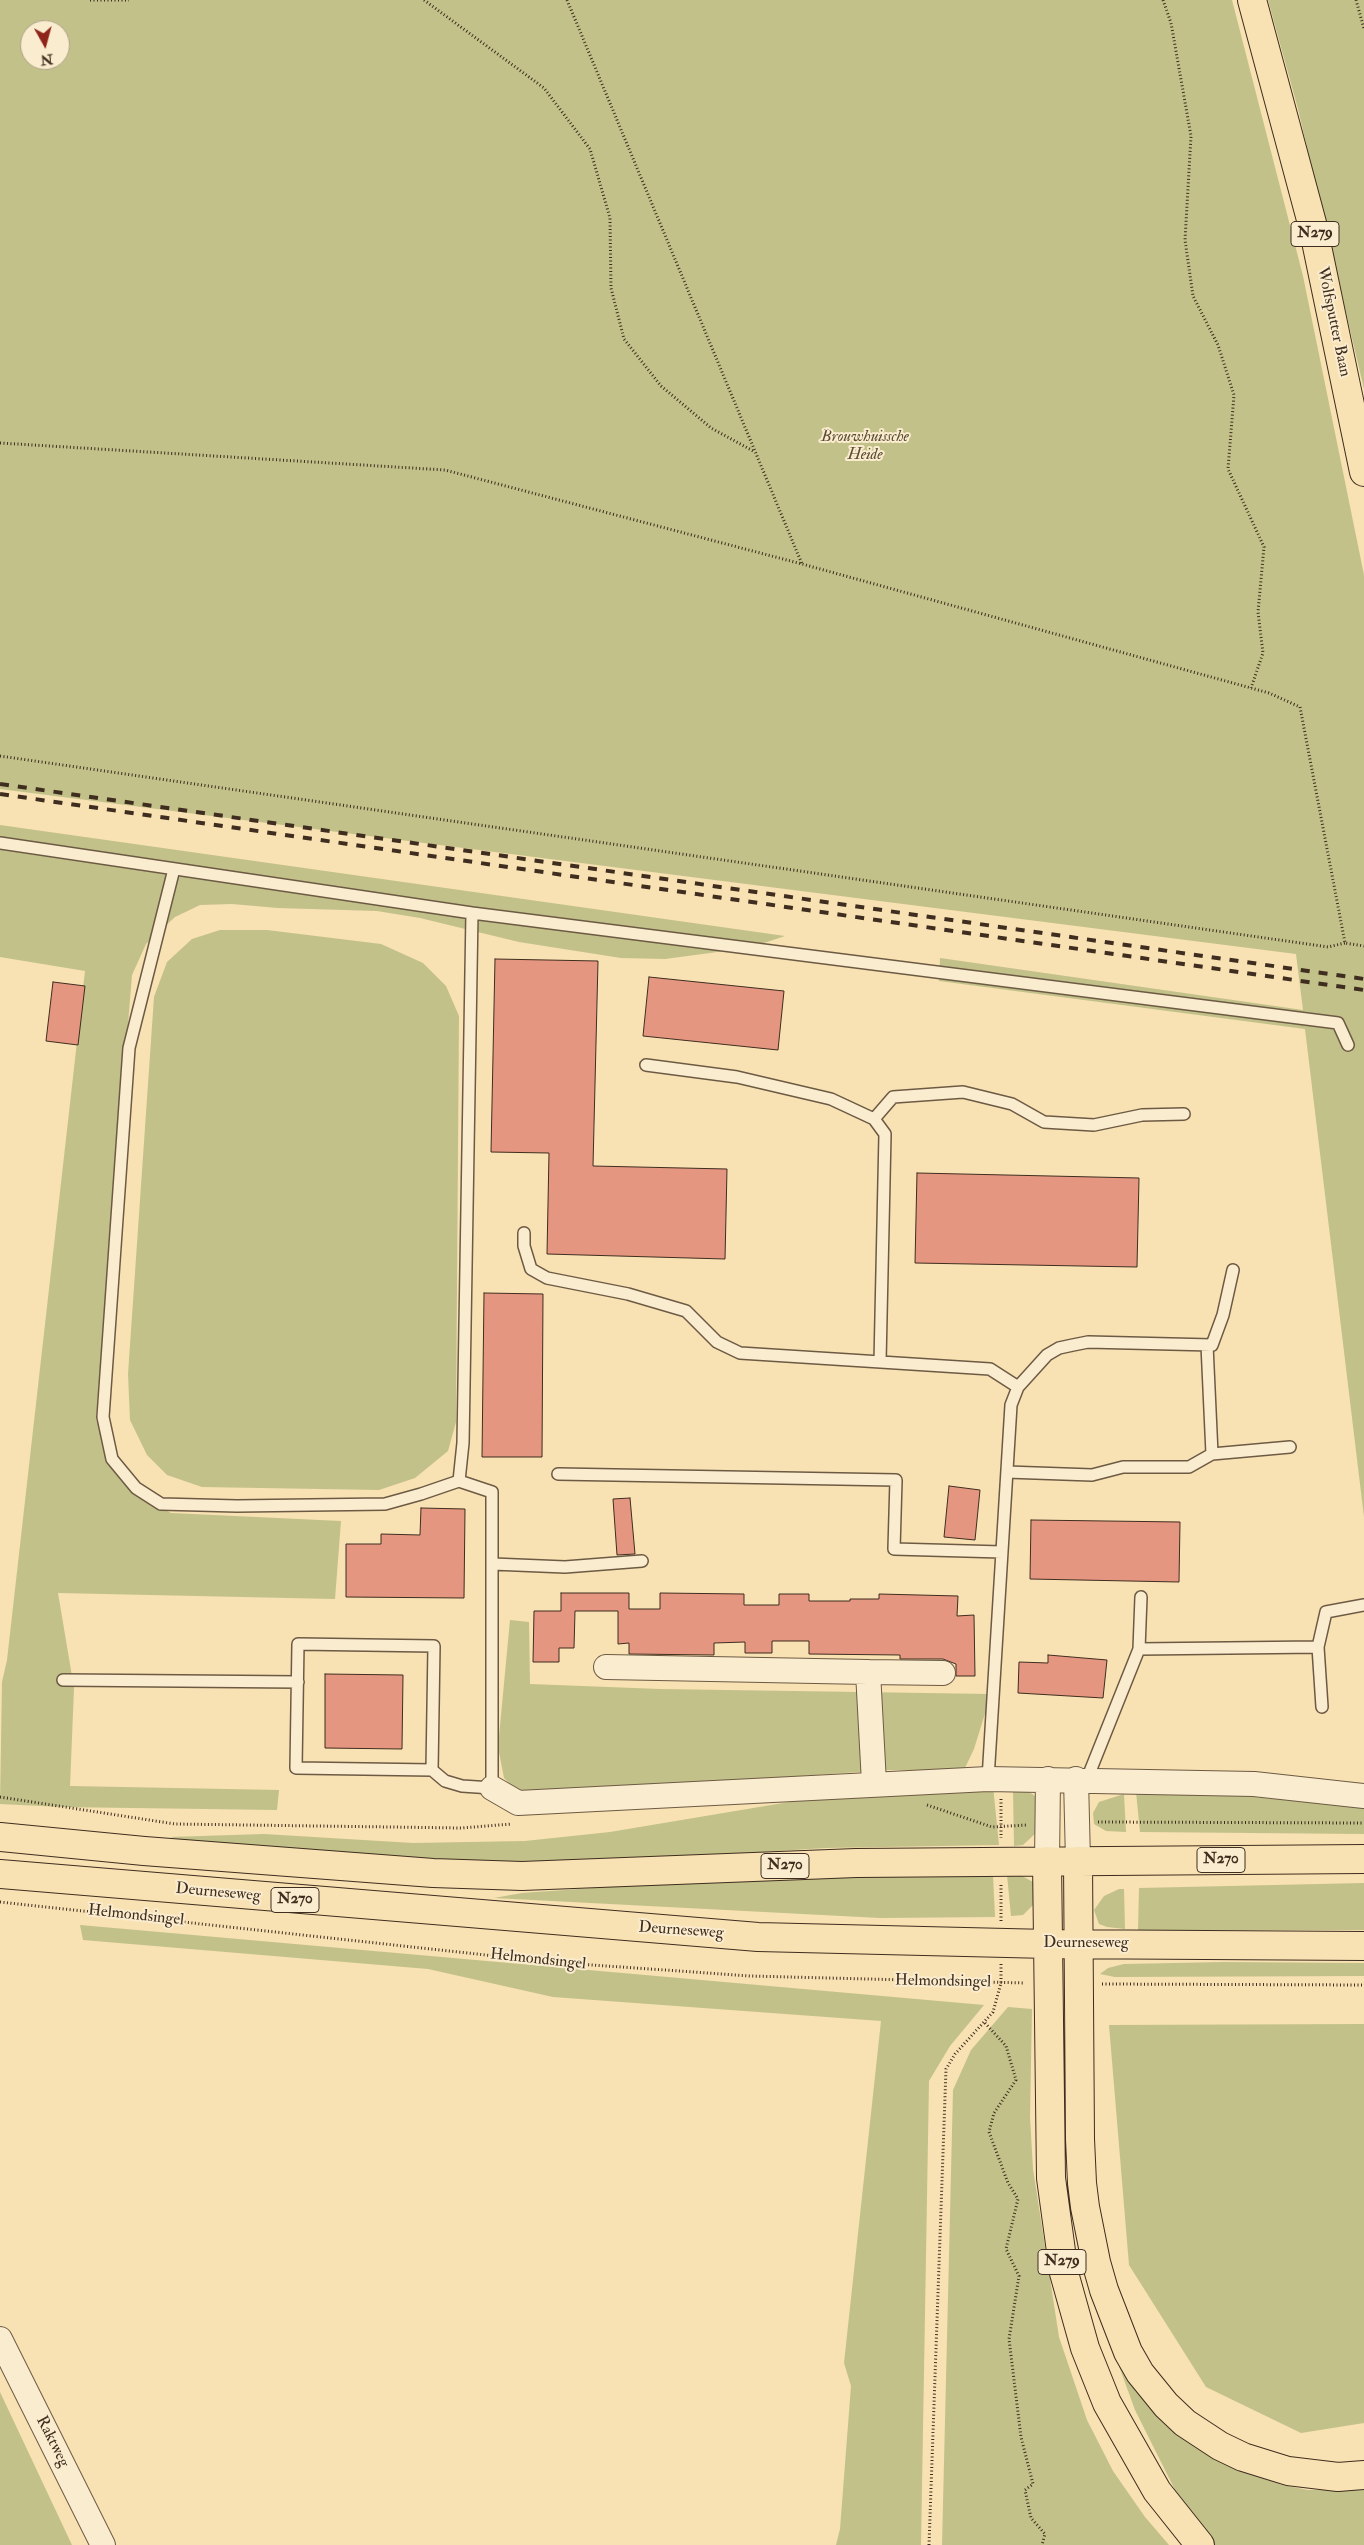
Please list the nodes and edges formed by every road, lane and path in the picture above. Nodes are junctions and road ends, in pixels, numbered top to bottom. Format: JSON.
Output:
{"nodes":[{"id":1,"x":90,"y":0,"type":"edge"},
{"id":2,"x":129,"y":0,"type":"edge"},
{"id":3,"x":424,"y":0,"type":"edge"},
{"id":4,"x":567,"y":0,"type":"edge"},
{"id":5,"x":1163,"y":0,"type":"edge"},
{"id":6,"x":1252,"y":0,"type":"edge"},
{"id":7,"x":1356,"y":0,"type":"edge"},
{"id":8,"x":1364,"y":29,"type":"edge"},
{"id":9,"x":0,"y":443,"type":"edge"},
{"id":10,"x":756,"y":452,"type":"junction"},
{"id":11,"x":1364,"y":472,"type":"edge"},
{"id":12,"x":802,"y":564,"type":"junction"},
{"id":13,"x":1251,"y":688,"type":"junction"},
{"id":14,"x":0,"y":756,"type":"edge"},
{"id":15,"x":0,"y":843,"type":"edge"},
{"id":16,"x":174,"y":869,"type":"junction"},
{"id":17,"x":472,"y":913,"type":"junction"},
{"id":18,"x":1345,"y":943,"type":"junction"},
{"id":19,"x":1364,"y":946,"type":"edge"},
{"id":20,"x":1348,"y":1045,"type":"dead end"},
{"id":21,"x":646,"y":1066,"type":"dead end"},
{"id":22,"x":1184,"y":1114,"type":"dead end"},
{"id":23,"x":874,"y":1119,"type":"junction"},
{"id":24,"x":524,"y":1233,"type":"dead end"},
{"id":25,"x":1233,"y":1270,"type":"dead end"},
{"id":26,"x":1207,"y":1345,"type":"junction"},
{"id":27,"x":880,"y":1362,"type":"junction"},
{"id":28,"x":1018,"y":1387,"type":"junction"},
{"id":29,"x":1290,"y":1447,"type":"dead end"},
{"id":30,"x":1212,"y":1454,"type":"junction"},
{"id":31,"x":1007,"y":1472,"type":"junction"},
{"id":32,"x":558,"y":1474,"type":"dead end"},
{"id":33,"x":459,"y":1481,"type":"junction"},
{"id":34,"x":1002,"y":1552,"type":"junction"},
{"id":35,"x":642,"y":1561,"type":"dead end"},
{"id":36,"x":493,"y":1564,"type":"junction"},
{"id":37,"x":1141,"y":1597,"type":"dead end"},
{"id":38,"x":1364,"y":1604,"type":"edge"},
{"id":39,"x":1318,"y":1647,"type":"junction"},
{"id":40,"x":1139,"y":1649,"type":"junction"},
{"id":41,"x":606,"y":1668,"type":"dead end"},
{"id":42,"x":868,"y":1672,"type":"junction"},
{"id":43,"x":943,"y":1672,"type":"dead end"},
{"id":44,"x":63,"y":1680,"type":"dead end"},
{"id":45,"x":298,"y":1682,"type":"junction"},
{"id":46,"x":1322,"y":1707,"type":"dead end"},
{"id":47,"x":432,"y":1770,"type":"junction"},
{"id":48,"x":988,"y":1778,"type":"junction"},
{"id":49,"x":1048,"y":1779,"type":"junction"},
{"id":50,"x":1081,"y":1779,"type":"junction"},
{"id":51,"x":874,"y":1783,"type":"junction"},
{"id":52,"x":492,"y":1788,"type":"junction"},
{"id":53,"x":1364,"y":1796,"type":"edge"},
{"id":54,"x":1077,"y":1822,"type":"junction"},
{"id":55,"x":1364,"y":1823,"type":"edge"},
{"id":56,"x":1049,"y":1824,"type":"junction"},
{"id":57,"x":0,"y":1837,"type":"edge"},
{"id":58,"x":1364,"y":1859,"type":"edge"},
{"id":59,"x":1001,"y":1861,"type":"junction"},
{"id":60,"x":1047,"y":1861,"type":"junction"},
{"id":61,"x":1078,"y":1861,"type":"junction"},
{"id":62,"x":0,"y":1874,"type":"edge"},
{"id":63,"x":0,"y":1902,"type":"edge"},
{"id":64,"x":1001,"y":1943,"type":"junction"},
{"id":65,"x":1080,"y":1943,"type":"junction"},
{"id":66,"x":1048,"y":1944,"type":"junction"},
{"id":67,"x":1364,"y":1946,"type":"edge"},
{"id":68,"x":1001,"y":1983,"type":"junction"},
{"id":69,"x":1049,"y":1984,"type":"junction"},
{"id":70,"x":1079,"y":1984,"type":"junction"},
{"id":71,"x":1364,"y":1985,"type":"edge"},
{"id":72,"x":985,"y":2023,"type":"junction"},
{"id":73,"x":0,"y":2339,"type":"edge"},
{"id":74,"x":1364,"y":2475,"type":"edge"},
{"id":75,"x":103,"y":2545,"type":"edge"},
{"id":76,"x":929,"y":2545,"type":"edge"},
{"id":77,"x":1042,"y":2545,"type":"edge"},
{"id":78,"x":1200,"y":2545,"type":"edge"}],
"edges":[{"from":1,"to":2,"type":"path"},
{"from":3,"to":10,"type":"path"},
{"from":4,"to":10,"type":"path"},
{"from":5,"to":13,"type":"path"},
{"from":6,"to":11,"type":"main road","name":"Wolfsputter Baan","number":"N279"},
{"from":7,"to":8,"type":"path"},
{"from":9,"to":12,"type":"path"},
{"from":10,"to":12,"type":"path"},
{"from":12,"to":13,"type":"path"},
{"from":13,"to":18,"type":"path"},
{"from":14,"to":18,"type":"path"},
{"from":15,"to":16,"type":"lane"},
{"from":16,"to":17,"type":"lane"},
{"from":16,"to":33,"type":"lane"},
{"from":17,"to":20,"type":"lane"},
{"from":17,"to":33,"type":"lane"},
{"from":18,"to":19,"type":"path"},
{"from":21,"to":23,"type":"lane"},
{"from":22,"to":23,"type":"lane"},
{"from":23,"to":27,"type":"lane"},
{"from":24,"to":27,"type":"lane"},
{"from":25,"to":26,"type":"lane"},
{"from":26,"to":28,"type":"lane"},
{"from":26,"to":30,"type":"lane"},
{"from":27,"to":28,"type":"lane"},
{"from":28,"to":31,"type":"lane"},
{"from":29,"to":30,"type":"lane"},
{"from":30,"to":31,"type":"lane"},
{"from":31,"to":34,"type":"lane"},
{"from":32,"to":34,"type":"lane"},
{"from":33,"to":36,"type":"lane"},
{"from":34,"to":48,"type":"lane"},
{"from":35,"to":36,"type":"lane"},
{"from":36,"to":52,"type":"lane"},
{"from":37,"to":40,"type":"lane"},
{"from":38,"to":39,"type":"lane"},
{"from":39,"to":40,"type":"lane"},
{"from":39,"to":46,"type":"lane"},
{"from":40,"to":50,"type":"lane"},
{"from":41,"to":42,"type":"street"},
{"from":42,"to":43,"type":"street"},
{"from":42,"to":51,"type":"street"},
{"from":44,"to":45,"type":"lane"},
{"from":45,"to":47,"type":"lane"},
{"from":45,"to":47,"type":"lane"},
{"from":47,"to":52,"type":"lane"},
{"from":48,"to":49,"type":"street"},
{"from":48,"to":51,"type":"street"},
{"from":49,"to":50,"type":"street"},
{"from":49,"to":56,"type":"street"},
{"from":50,"to":53,"type":"street"},
{"from":50,"to":54,"type":"street"},
{"from":51,"to":52,"type":"street"},
{"from":54,"to":55,"type":"path"},
{"from":54,"to":61,"type":"street"},
{"from":56,"to":59,"type":"path"},
{"from":56,"to":60,"type":"street"},
{"from":57,"to":59,"type":"main road","number":"N270"},
{"from":58,"to":61,"type":"main road","number":"N270"},
{"from":59,"to":60,"type":"main road","number":"N270"},
{"from":59,"to":64,"type":"path"},
{"from":60,"to":61,"type":"main road","number":"N270"},
{"from":60,"to":66,"type":"main road"},
{"from":61,"to":65,"type":"main road"},
{"from":62,"to":64,"type":"main road","name":"Deurneseweg","number":"N270"},
{"from":63,"to":68,"type":"path","name":"Helmondsingel"},
{"from":64,"to":66,"type":"main road","name":"Deurneseweg","number":"N270"},
{"from":64,"to":68,"type":"path"},
{"from":65,"to":66,"type":"main road","name":"Deurneseweg","number":"N270"},
{"from":65,"to":67,"type":"main road","name":"Deurneseweg","number":"N270"},
{"from":65,"to":70,"type":"main road","number":"N279"},
{"from":66,"to":69,"type":"main road","number":"N279"},
{"from":68,"to":69,"type":"path","name":"Helmondsingel"},
{"from":68,"to":72,"type":"path"},
{"from":69,"to":78,"type":"main road","number":"N279"},
{"from":70,"to":71,"type":"path"},
{"from":70,"to":74,"type":"main road","number":"N279"},
{"from":72,"to":76,"type":"path"},
{"from":72,"to":77,"type":"path"},
{"from":73,"to":75,"type":"street","name":"Raktweg"}]}
